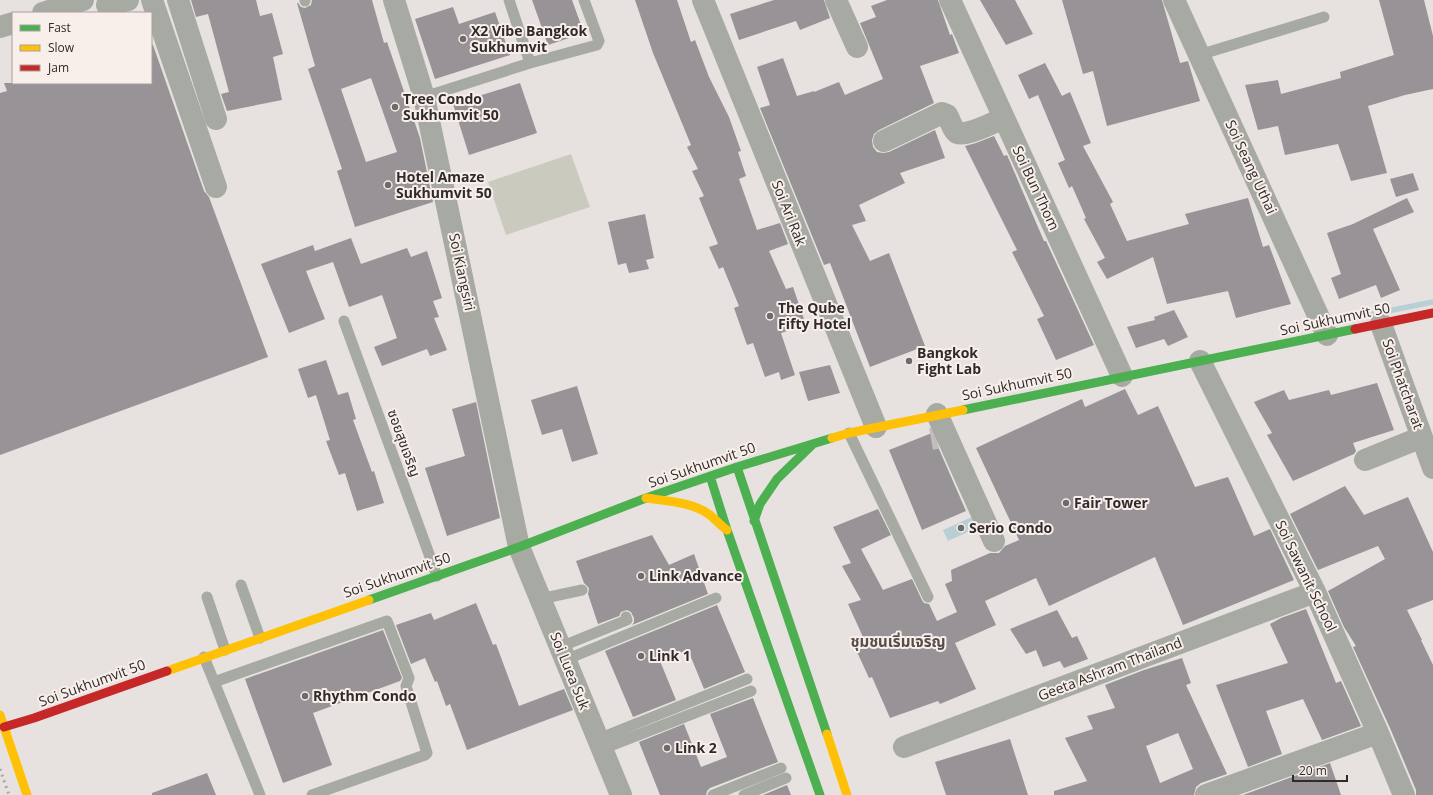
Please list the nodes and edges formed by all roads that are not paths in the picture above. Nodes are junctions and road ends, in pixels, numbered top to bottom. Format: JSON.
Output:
{"nodes":[{"id":1,"x":83,"y":0,"type":"edge"},
{"id":2,"x":128,"y":0,"type":"edge"},
{"id":3,"x":152,"y":0,"type":"edge"},
{"id":4,"x":178,"y":0,"type":"edge"},
{"id":5,"x":394,"y":0,"type":"edge"},
{"id":6,"x":508,"y":0,"type":"edge"},
{"id":7,"x":584,"y":0,"type":"edge"},
{"id":8,"x":703,"y":0,"type":"edge"},
{"id":9,"x":836,"y":0,"type":"edge"},
{"id":10,"x":950,"y":0,"type":"edge"},
{"id":11,"x":1174,"y":0,"type":"edge"},
{"id":12,"x":107,"y":5,"type":"dead end"},
{"id":13,"x":46,"y":12,"type":"edge"},
{"id":14,"x":1324,"y":17,"type":"dead end"},
{"id":15,"x":12,"y":23,"type":"edge"},
{"id":16,"x":0,"y":27,"type":"edge"},
{"id":17,"x":857,"y":48,"type":"dead end"},
{"id":18,"x":1199,"y":55,"type":"junction"},
{"id":19,"x":530,"y":63,"type":"junction"},
{"id":20,"x":424,"y":97,"type":"junction"},
{"id":21,"x":1004,"y":118,"type":"junction"},
{"id":22,"x":216,"y":119,"type":"dead end"},
{"id":23,"x":884,"y":141,"type":"dead end"},
{"id":24,"x":216,"y":187,"type":"dead end"},
{"id":25,"x":1433,"y":313,"type":"edge"},
{"id":26,"x":344,"y":321,"type":"dead end"},
{"id":27,"x":1380,"y":324,"type":"junction"},
{"id":28,"x":1327,"y":334,"type":"junction"},
{"id":29,"x":1200,"y":361,"type":"junction"},
{"id":30,"x":1122,"y":376,"type":"junction"},
{"id":31,"x":937,"y":414,"type":"junction"},
{"id":32,"x":876,"y":427,"type":"junction"},
{"id":33,"x":849,"y":433,"type":"junction"},
{"id":34,"x":1422,"y":436,"type":"junction"},
{"id":35,"x":813,"y":444,"type":"junction"},
{"id":36,"x":1365,"y":460,"type":"dead end"},
{"id":37,"x":737,"y":467,"type":"junction"},
{"id":38,"x":1433,"y":468,"type":"edge"},
{"id":39,"x":710,"y":476,"type":"junction"},
{"id":40,"x":646,"y":498,"type":"junction"},
{"id":41,"x":754,"y":521,"type":"junction"},
{"id":42,"x":727,"y":530,"type":"junction"},
{"id":43,"x":994,"y":541,"type":"dead end"},
{"id":44,"x":519,"y":547,"type":"junction"},
{"id":45,"x":437,"y":576,"type":"junction"},
{"id":46,"x":241,"y":585,"type":"dead end"},
{"id":47,"x":582,"y":590,"type":"dead end"},
{"id":48,"x":1315,"y":592,"type":"junction"},
{"id":49,"x":207,"y":597,"type":"dead end"},
{"id":50,"x":716,"y":598,"type":"dead end"},
{"id":51,"x":928,"y":598,"type":"dead end"},
{"id":52,"x":540,"y":599,"type":"junction"},
{"id":53,"x":626,"y":617,"type":"dead end"},
{"id":54,"x":260,"y":638,"type":"junction"},
{"id":55,"x":225,"y":650,"type":"junction"},
{"id":56,"x":562,"y":653,"type":"junction"},
{"id":57,"x":204,"y":657,"type":"junction"},
{"id":58,"x":747,"y":679,"type":"dead end"},
{"id":59,"x":214,"y":682,"type":"junction"},
{"id":60,"x":751,"y":691,"type":"dead end"},
{"id":61,"x":0,"y":715,"type":"edge"},
{"id":62,"x":4,"y":727,"type":"junction"},
{"id":63,"x":1378,"y":733,"type":"junction"},
{"id":64,"x":600,"y":744,"type":"junction"},
{"id":65,"x":904,"y":747,"type":"dead end"},
{"id":66,"x":27,"y":795,"type":"edge"},
{"id":67,"x":260,"y":795,"type":"edge"},
{"id":68,"x":312,"y":795,"type":"edge"},
{"id":69,"x":621,"y":795,"type":"edge"},
{"id":70,"x":713,"y":795,"type":"edge"},
{"id":71,"x":744,"y":795,"type":"edge"},
{"id":72,"x":820,"y":795,"type":"edge"},
{"id":73,"x":847,"y":795,"type":"edge"},
{"id":74,"x":1206,"y":795,"type":"edge"},
{"id":75,"x":1404,"y":795,"type":"edge"}],
"edges":[{"from":1,"to":13,"type":"street"},
{"from":2,"to":12,"type":"street"},
{"from":3,"to":24,"type":"street"},
{"from":4,"to":22,"type":"street"},
{"from":5,"to":20,"type":"street","name":"Soi Kiangsiri"},
{"from":6,"to":19,"type":"lane"},
{"from":7,"to":19,"type":"lane"},
{"from":8,"to":32,"type":"street","name":"Soi Ari Rak"},
{"from":9,"to":17,"type":"street"},
{"from":10,"to":21,"type":"street","name":"Soi Bun Thom"},
{"from":11,"to":18,"type":"street","name":"Soi Seang Uthai"},
{"from":14,"to":18,"type":"lane"},
{"from":15,"to":16,"type":"street"},
{"from":18,"to":28,"type":"street","name":"Soi Seang Uthai"},
{"from":19,"to":20,"type":"lane"},
{"from":20,"to":44,"type":"street","name":"Soi Kiangsiri"},
{"from":21,"to":23,"type":"street"},
{"from":21,"to":30,"type":"street","name":"Soi Bun Thom"},
{"from":25,"to":27,"type":"main road","name":"Soi Sukhumvit 50"},
{"from":26,"to":45,"type":"lane","name":"ซอยสุขเจริญ"},
{"from":27,"to":28,"type":"main road","name":"Soi Sukhumvit 50"},
{"from":27,"to":34,"type":"street","name":"Soi Phatcharat"},
{"from":28,"to":29,"type":"main road","name":"Soi Sukhumvit 50"},
{"from":29,"to":30,"type":"main road","name":"Soi Sukhumvit 50"},
{"from":29,"to":48,"type":"street","name":"Soi Sawanit School"},
{"from":30,"to":31,"type":"main road","name":"Soi Sukhumvit 50"},
{"from":31,"to":32,"type":"main road","name":"Soi Sukhumvit 50"},
{"from":31,"to":43,"type":"street"},
{"from":32,"to":33,"type":"main road","name":"Soi Sukhumvit 50"},
{"from":33,"to":35,"type":"main road","name":"Soi Sukhumvit 50"},
{"from":33,"to":51,"type":"lane"},
{"from":34,"to":36,"type":"street"},
{"from":34,"to":38,"type":"street","name":"Soi Phatcharat"},
{"from":35,"to":37,"type":"main road","name":"Soi Sukhumvit 50"},
{"from":35,"to":41,"type":"main road"},
{"from":37,"to":39,"type":"main road","name":"Soi Sukhumvit 50"},
{"from":37,"to":41,"type":"main road"},
{"from":39,"to":40,"type":"main road","name":"Soi Sukhumvit 50"},
{"from":39,"to":42,"type":"main road"},
{"from":40,"to":42,"type":"main road"},
{"from":40,"to":44,"type":"main road","name":"Soi Sukhumvit 50"},
{"from":41,"to":73,"type":"main road"},
{"from":42,"to":72,"type":"main road"},
{"from":44,"to":45,"type":"main road","name":"Soi Sukhumvit 50"},
{"from":44,"to":52,"type":"street","name":"Soi Luea Suk"},
{"from":45,"to":54,"type":"main road","name":"Soi Sukhumvit 50"},
{"from":46,"to":54,"type":"lane"},
{"from":47,"to":52,"type":"lane"},
{"from":48,"to":63,"type":"street","name":"Soi Sawanit School"},
{"from":48,"to":65,"type":"street","name":"Geeta Ashram Thailand"},
{"from":49,"to":55,"type":"lane"},
{"from":50,"to":56,"type":"lane"},
{"from":52,"to":56,"type":"street","name":"Soi Luea Suk"},
{"from":53,"to":56,"type":"lane"},
{"from":54,"to":55,"type":"main road","name":"Soi Sukhumvit 50"},
{"from":55,"to":57,"type":"main road","name":"Soi Sukhumvit 50"},
{"from":56,"to":64,"type":"street","name":"Soi Luea Suk"},
{"from":57,"to":59,"type":"lane"},
{"from":57,"to":62,"type":"main road","name":"Soi Sukhumvit 50"},
{"from":58,"to":64,"type":"lane"},
{"from":59,"to":67,"type":"lane"},
{"from":59,"to":68,"type":"lane"},
{"from":60,"to":64,"type":"lane"},
{"from":61,"to":62,"type":"main road"},
{"from":62,"to":66,"type":"main road"},
{"from":63,"to":74,"type":"street"},
{"from":63,"to":75,"type":"street","name":"Soi Sawanit School"},
{"from":64,"to":69,"type":"street","name":"Soi Luea Suk"},
{"from":70,"to":71,"type":"lane"}]}
